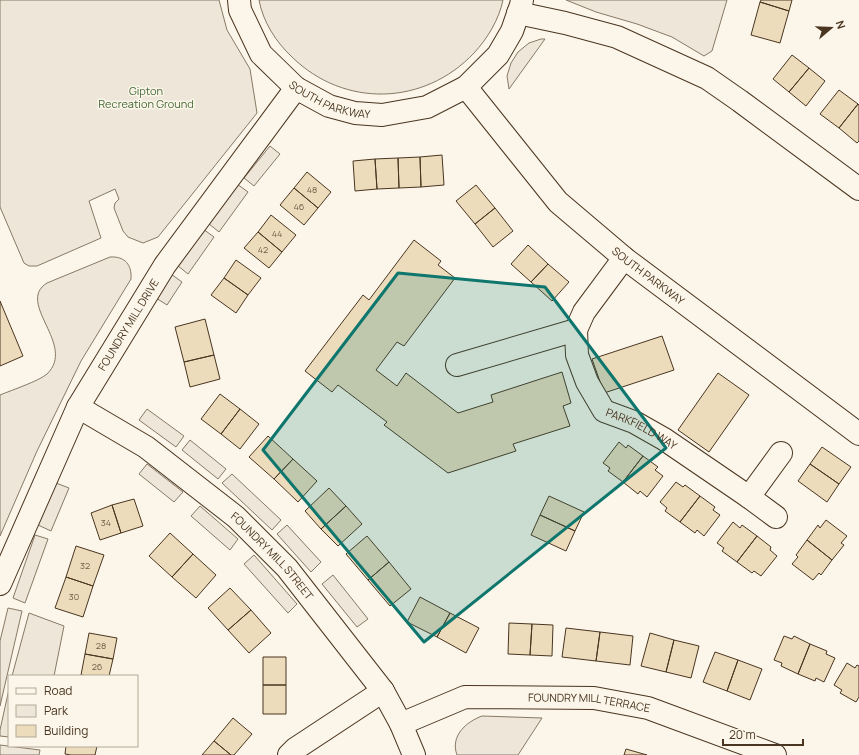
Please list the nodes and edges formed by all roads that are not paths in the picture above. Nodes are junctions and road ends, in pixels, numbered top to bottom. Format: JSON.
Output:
{"nodes":[{"id":1,"x":239,"y":0,"type":"edge"},
{"id":2,"x":520,"y":7,"type":"edge"},
{"id":3,"x":466,"y":87,"type":"junction"},
{"id":4,"x":296,"y":88,"type":"junction"},
{"id":5,"x":859,"y":189,"type":"edge"},
{"id":6,"x":624,"y":258,"type":"junction"},
{"id":7,"x":576,"y":330,"type":"junction"},
{"id":8,"x":458,"y":365,"type":"dead end"},
{"id":9,"x":78,"y":407,"type":"junction"},
{"id":10,"x":859,"y":434,"type":"edge"},
{"id":11,"x":781,"y":453,"type":"dead end"},
{"id":12,"x":749,"y":497,"type":"junction"},
{"id":13,"x":776,"y":517,"type":"dead end"},
{"id":14,"x":0,"y":584,"type":"edge"},
{"id":15,"x":383,"y":691,"type":"junction"},
{"id":16,"x":401,"y":724,"type":"junction"},
{"id":17,"x":289,"y":755,"type":"edge"},
{"id":18,"x":414,"y":755,"type":"edge"},
{"id":19,"x":775,"y":755,"type":"edge"}],
"edges":[{"from":1,"to":4,"type":"street","name":"SOUTH PARKWAY"},
{"from":2,"to":3,"type":"street","name":"SOUTH PARKWAY"},
{"from":2,"to":5,"type":"street","name":"SOUTH PARKWAY"},
{"from":3,"to":4,"type":"street","name":"SOUTH PARKWAY"},
{"from":3,"to":6,"type":"street","name":"SOUTH PARKWAY"},
{"from":4,"to":9,"type":"street","name":"FOUNDRY MILL DRIVE"},
{"from":6,"to":7,"type":"street","name":"PARKFIELD WAY"},
{"from":6,"to":10,"type":"street","name":"SOUTH PARKWAY"},
{"from":7,"to":8,"type":"street"},
{"from":7,"to":12,"type":"street","name":"PARKFIELD WAY"},
{"from":9,"to":14,"type":"street","name":"FOUNDRY MILL DRIVE"},
{"from":9,"to":15,"type":"street","name":"FOUNDRY MILL STREET"},
{"from":11,"to":12,"type":"street"},
{"from":12,"to":13,"type":"street","name":"PARKFIELD WAY"},
{"from":15,"to":16,"type":"street","name":"FOUNDRY MILL STREET"},
{"from":15,"to":17,"type":"street"},
{"from":16,"to":18,"type":"street","name":"FOUNDRY MILL STREET"},
{"from":16,"to":19,"type":"street","name":"FOUNDRY MILL TERRACE"}]}
